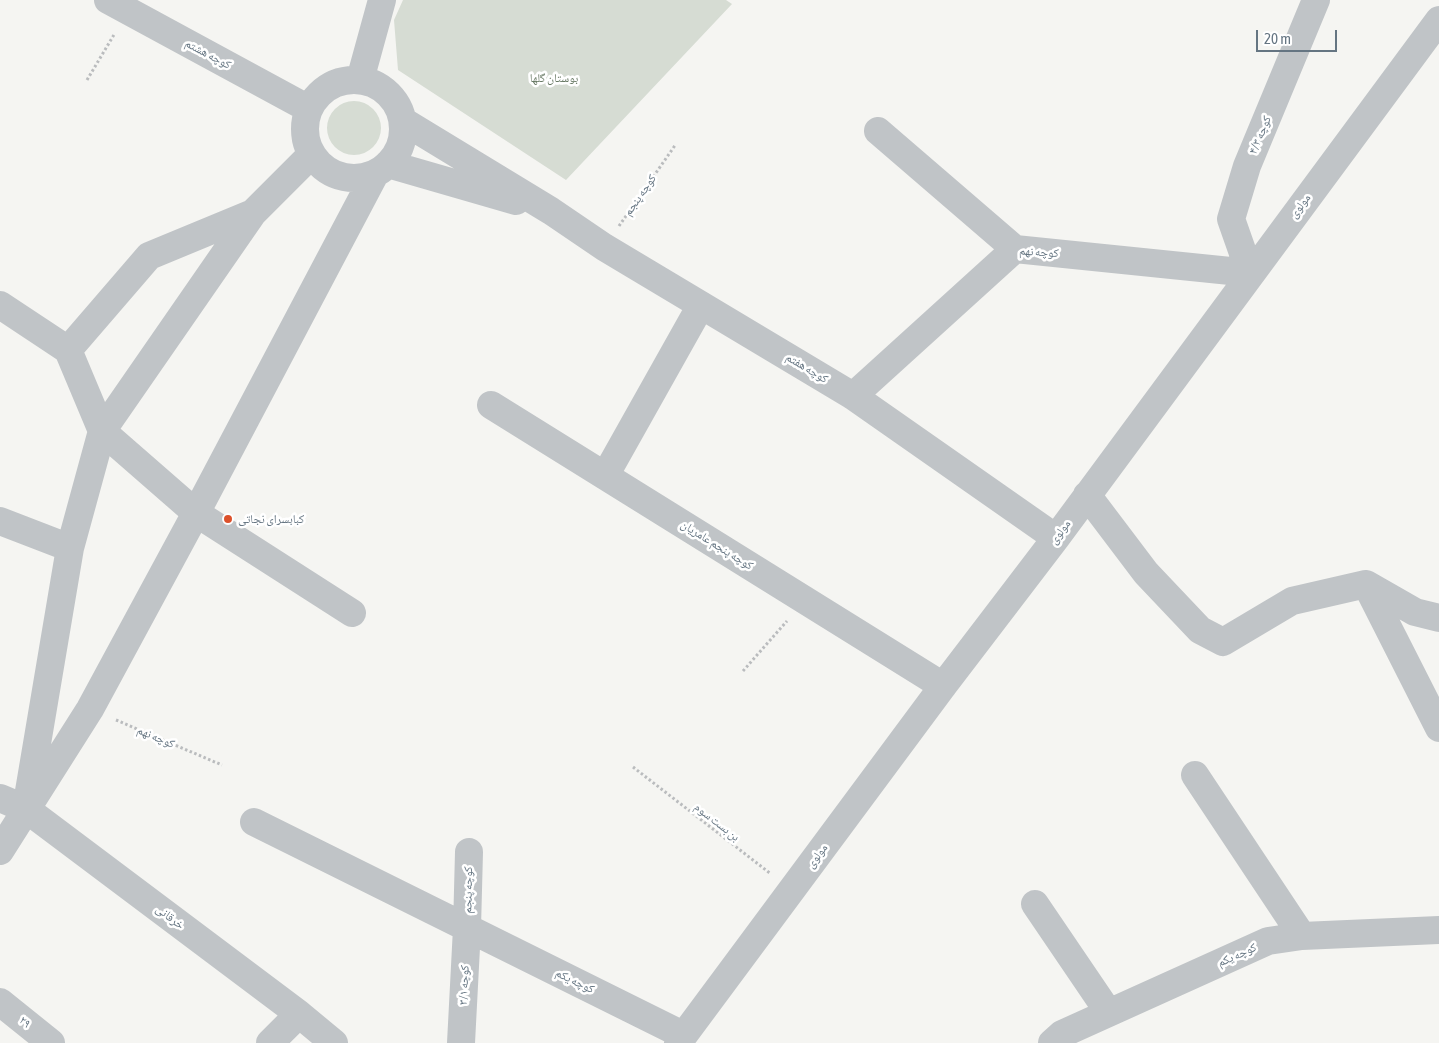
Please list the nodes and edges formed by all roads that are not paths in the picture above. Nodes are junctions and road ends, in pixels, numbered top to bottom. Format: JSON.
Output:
{"nodes":[{"id":1,"x":382,"y":0,"type":"edge"},
{"id":2,"x":1316,"y":0,"type":"edge"},
{"id":3,"x":118,"y":5,"type":"edge"},
{"id":4,"x":1439,"y":20,"type":"edge"},
{"id":5,"x":360,"y":80,"type":"junction"},
{"id":6,"x":309,"y":109,"type":"junction"},
{"id":7,"x":403,"y":121,"type":"junction"},
{"id":8,"x":878,"y":131,"type":"dead end"},
{"id":9,"x":312,"y":154,"type":"junction"},
{"id":10,"x":381,"y":169,"type":"junction"},
{"id":11,"x":551,"y":211,"type":"junction"},
{"id":12,"x":252,"y":213,"type":"junction"},
{"id":13,"x":1015,"y":249,"type":"junction"},
{"id":14,"x":1250,"y":273,"type":"junction"},
{"id":15,"x":0,"y":305,"type":"edge"},
{"id":16,"x":701,"y":305,"type":"junction"},
{"id":17,"x":68,"y":350,"type":"junction"},
{"id":18,"x":853,"y":396,"type":"junction"},
{"id":19,"x":490,"y":405,"type":"dead end"},
{"id":20,"x":102,"y":431,"type":"junction"},
{"id":21,"x":606,"y":476,"type":"junction"},
{"id":22,"x":1087,"y":495,"type":"junction"},
{"id":23,"x":196,"y":513,"type":"junction"},
{"id":24,"x":0,"y":521,"type":"edge"},
{"id":25,"x":1056,"y":538,"type":"junction"},
{"id":26,"x":70,"y":548,"type":"junction"},
{"id":27,"x":1366,"y":584,"type":"junction"},
{"id":28,"x":352,"y":613,"type":"dead end"},
{"id":29,"x":1439,"y":618,"type":"edge"},
{"id":30,"x":943,"y":686,"type":"junction"},
{"id":31,"x":1439,"y":728,"type":"edge"},
{"id":32,"x":1195,"y":775,"type":"dead end"},
{"id":33,"x":0,"y":798,"type":"edge"},
{"id":34,"x":26,"y":809,"type":"junction"},
{"id":35,"x":254,"y":822,"type":"dead end"},
{"id":36,"x":0,"y":851,"type":"edge"},
{"id":37,"x":469,"y":852,"type":"dead end"},
{"id":38,"x":1035,"y":904,"type":"dead end"},
{"id":39,"x":467,"y":928,"type":"junction"},
{"id":40,"x":1439,"y":930,"type":"edge"},
{"id":41,"x":1302,"y":936,"type":"junction"},
{"id":42,"x":0,"y":1002,"type":"edge"},
{"id":43,"x":1109,"y":1013,"type":"junction"},
{"id":44,"x":299,"y":1014,"type":"junction"},
{"id":45,"x":681,"y":1039,"type":"edge"},
{"id":46,"x":51,"y":1043,"type":"edge"},
{"id":47,"x":270,"y":1043,"type":"edge"},
{"id":48,"x":334,"y":1043,"type":"edge"},
{"id":49,"x":461,"y":1043,"type":"edge"},
{"id":50,"x":1052,"y":1043,"type":"edge"}],
"edges":[{"from":1,"to":5,"type":"street"},
{"from":2,"to":14,"type":"street","name":"کوچه ۴/۳"},
{"from":3,"to":6,"type":"street","name":"کوچه هشتم"},
{"from":4,"to":14,"type":"street","name":"مولوی"},
{"from":5,"to":6,"type":"street"},
{"from":5,"to":7,"type":"street"},
{"from":6,"to":9,"type":"street"},
{"from":7,"to":10,"type":"street"},
{"from":7,"to":11,"type":"street","name":"کوچه هفتم"},
{"from":8,"to":13,"type":"street"},
{"from":9,"to":10,"type":"street"},
{"from":9,"to":12,"type":"street"},
{"from":10,"to":11,"type":"street"},
{"from":10,"to":23,"type":"street"},
{"from":11,"to":16,"type":"street","name":"کوچه هفتم"},
{"from":12,"to":17,"type":"street"},
{"from":12,"to":20,"type":"street"},
{"from":13,"to":14,"type":"street","name":"کوچه نهم"},
{"from":13,"to":18,"type":"street","name":"کوچه نهم"},
{"from":14,"to":22,"type":"street","name":"مولوی"},
{"from":15,"to":17,"type":"street"},
{"from":16,"to":18,"type":"street","name":"کوچه هفتم"},
{"from":16,"to":21,"type":"street"},
{"from":17,"to":20,"type":"street"},
{"from":18,"to":25,"type":"street","name":"کوچه هفتم"},
{"from":19,"to":21,"type":"street","name":"کوچه پنجم عامریان"},
{"from":20,"to":23,"type":"street"},
{"from":20,"to":26,"type":"street"},
{"from":21,"to":30,"type":"street","name":"کوچه پنجم عامریان"},
{"from":22,"to":25,"type":"street","name":"مولوی"},
{"from":22,"to":27,"type":"street"},
{"from":23,"to":28,"type":"street"},
{"from":23,"to":34,"type":"street"},
{"from":24,"to":26,"type":"street"},
{"from":25,"to":30,"type":"street","name":"مولوی"},
{"from":26,"to":34,"type":"street"},
{"from":27,"to":29,"type":"street"},
{"from":27,"to":31,"type":"street"},
{"from":30,"to":45,"type":"street","name":"مولوی"},
{"from":32,"to":41,"type":"street"},
{"from":33,"to":34,"type":"street","name":"خرقانی"},
{"from":34,"to":36,"type":"street"},
{"from":34,"to":44,"type":"street","name":"خرقانی"},
{"from":35,"to":39,"type":"street","name":"کوچه یکم"},
{"from":37,"to":39,"type":"street","name":"کوچه پنجم"},
{"from":38,"to":43,"type":"street"},
{"from":39,"to":45,"type":"street","name":"کوچه یکم"},
{"from":39,"to":49,"type":"street","name":"کوچه ۳/۱"},
{"from":40,"to":41,"type":"street","name":"کوچه یکم"},
{"from":41,"to":43,"type":"street","name":"کوچه یکم"},
{"from":42,"to":46,"type":"street","name":"۲۹"},
{"from":43,"to":50,"type":"street","name":"کوچه یکم"},
{"from":44,"to":47,"type":"street"},
{"from":44,"to":48,"type":"street","name":"خرقانی"}]}
